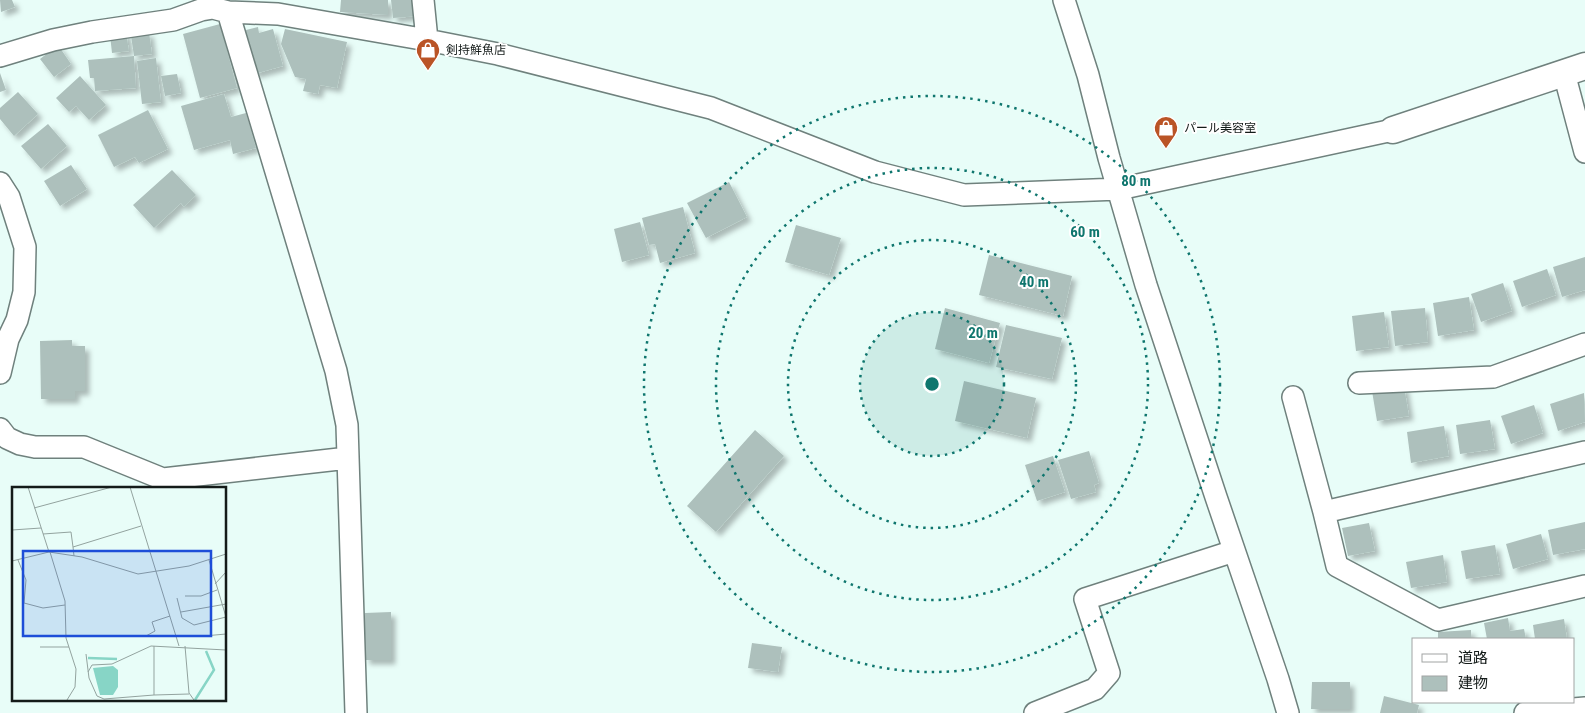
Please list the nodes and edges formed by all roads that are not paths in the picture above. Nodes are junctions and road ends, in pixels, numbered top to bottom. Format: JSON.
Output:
{"nodes":[{"id":1,"x":424,"y":0,"type":"edge"},
{"id":2,"x":1064,"y":0,"type":"edge"},
{"id":3,"x":217,"y":7,"type":"edge"},
{"id":4,"x":427,"y":40,"type":"junction"},
{"id":5,"x":0,"y":56,"type":"edge"},
{"id":6,"x":1574,"y":70,"type":"edge"},
{"id":7,"x":1393,"y":130,"type":"joint"},
{"id":8,"x":1585,"y":152,"type":"edge"},
{"id":9,"x":0,"y":183,"type":"edge"},
{"id":10,"x":1119,"y":189,"type":"junction"},
{"id":11,"x":1585,"y":344,"type":"edge"},
{"id":12,"x":0,"y":373,"type":"edge"},
{"id":13,"x":1359,"y":383,"type":"dead end"},
{"id":14,"x":1293,"y":397,"type":"dead end"},
{"id":15,"x":0,"y":429,"type":"edge"},
{"id":16,"x":1585,"y":452,"type":"edge"},
{"id":17,"x":348,"y":458,"type":"junction"},
{"id":18,"x":1324,"y":512,"type":"junction"},
{"id":19,"x":1234,"y":551,"type":"junction"},
{"id":20,"x":1585,"y":586,"type":"edge"},
{"id":21,"x":1585,"y":708,"type":"edge"},
{"id":22,"x":356,"y":713,"type":"edge"},
{"id":23,"x":1035,"y":713,"type":"edge"},
{"id":24,"x":1288,"y":713,"type":"edge"},
{"id":25,"x":1525,"y":713,"type":"edge"}],
"edges":[{"from":1,"to":4,"type":"street"},
{"from":2,"to":10,"type":"street"},
{"from":3,"to":4,"type":"street"},
{"from":3,"to":5,"type":"street"},
{"from":3,"to":17,"type":"street"},
{"from":4,"to":10,"type":"street"},
{"from":6,"to":7,"type":"street"},
{"from":6,"to":8,"type":"street"},
{"from":7,"to":10,"type":"street"},
{"from":9,"to":12,"type":"street"},
{"from":10,"to":19,"type":"street"},
{"from":11,"to":13,"type":"street"},
{"from":14,"to":18,"type":"street"},
{"from":15,"to":17,"type":"street"},
{"from":16,"to":18,"type":"street"},
{"from":17,"to":22,"type":"street"},
{"from":18,"to":20,"type":"street"},
{"from":19,"to":23,"type":"street"},
{"from":19,"to":24,"type":"street"},
{"from":21,"to":25,"type":"street"}]}
